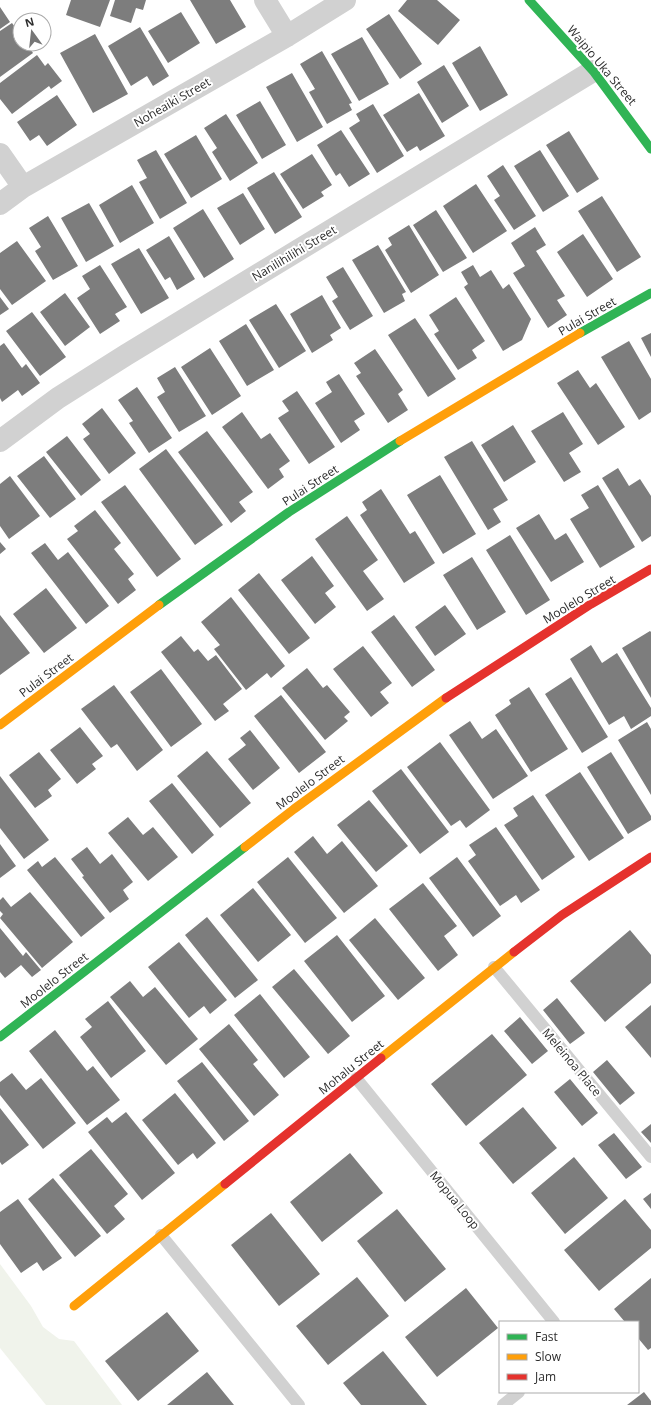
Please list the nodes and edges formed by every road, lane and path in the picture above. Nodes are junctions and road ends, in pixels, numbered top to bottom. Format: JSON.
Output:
{"nodes":[{"id":1,"x":265,"y":0,"type":"edge"},
{"id":2,"x":345,"y":0,"type":"edge"},
{"id":3,"x":529,"y":0,"type":"edge"},
{"id":4,"x":287,"y":36,"type":"junction"},
{"id":5,"x":593,"y":71,"type":"junction"},
{"id":6,"x":651,"y":149,"type":"edge"},
{"id":7,"x":0,"y":154,"type":"edge"},
{"id":8,"x":23,"y":187,"type":"junction"},
{"id":9,"x":0,"y":204,"type":"edge"},
{"id":10,"x":651,"y":293,"type":"edge"},
{"id":11,"x":0,"y":441,"type":"edge"},
{"id":12,"x":651,"y":569,"type":"edge"},
{"id":13,"x":0,"y":725,"type":"edge"},
{"id":14,"x":651,"y":857,"type":"edge"},
{"id":15,"x":494,"y":967,"type":"junction"},
{"id":16,"x":0,"y":1037,"type":"edge"},
{"id":17,"x":356,"y":1078,"type":"junction"},
{"id":18,"x":651,"y":1157,"type":"edge"},
{"id":19,"x":161,"y":1235,"type":"junction"},
{"id":20,"x":74,"y":1306,"type":"dead end"},
{"id":21,"x":553,"y":1321,"type":"edge"},
{"id":22,"x":518,"y":1393,"type":"edge"},
{"id":23,"x":299,"y":1405,"type":"edge"},
{"id":24,"x":503,"y":1405,"type":"edge"}],
"edges":[{"from":1,"to":4,"type":"street"},
{"from":2,"to":4,"type":"street","name":"Noheaiki Street"},
{"from":3,"to":5,"type":"street","name":"Waipio Uka Street"},
{"from":4,"to":8,"type":"street","name":"Noheaiki Street"},
{"from":5,"to":6,"type":"street","name":"Waipio Uka Street"},
{"from":5,"to":11,"type":"street","name":"Nanilihilihi Street"},
{"from":7,"to":8,"type":"street"},
{"from":8,"to":9,"type":"street","name":"Noheaiki Street"},
{"from":10,"to":13,"type":"street","name":"Pulai Street"},
{"from":12,"to":16,"type":"street","name":"Moolelo Street"},
{"from":14,"to":15,"type":"street","name":"Mohalu Street"},
{"from":15,"to":17,"type":"street","name":"Mohalu Street"},
{"from":15,"to":18,"type":"lane","name":"Meleinoa Place"},
{"from":17,"to":19,"type":"street","name":"Mohalu Street"},
{"from":17,"to":21,"type":"lane","name":"Mopua Loop"},
{"from":19,"to":20,"type":"street","name":"Mohalu Street"},
{"from":19,"to":23,"type":"lane"},
{"from":22,"to":24,"type":"lane"}]}
